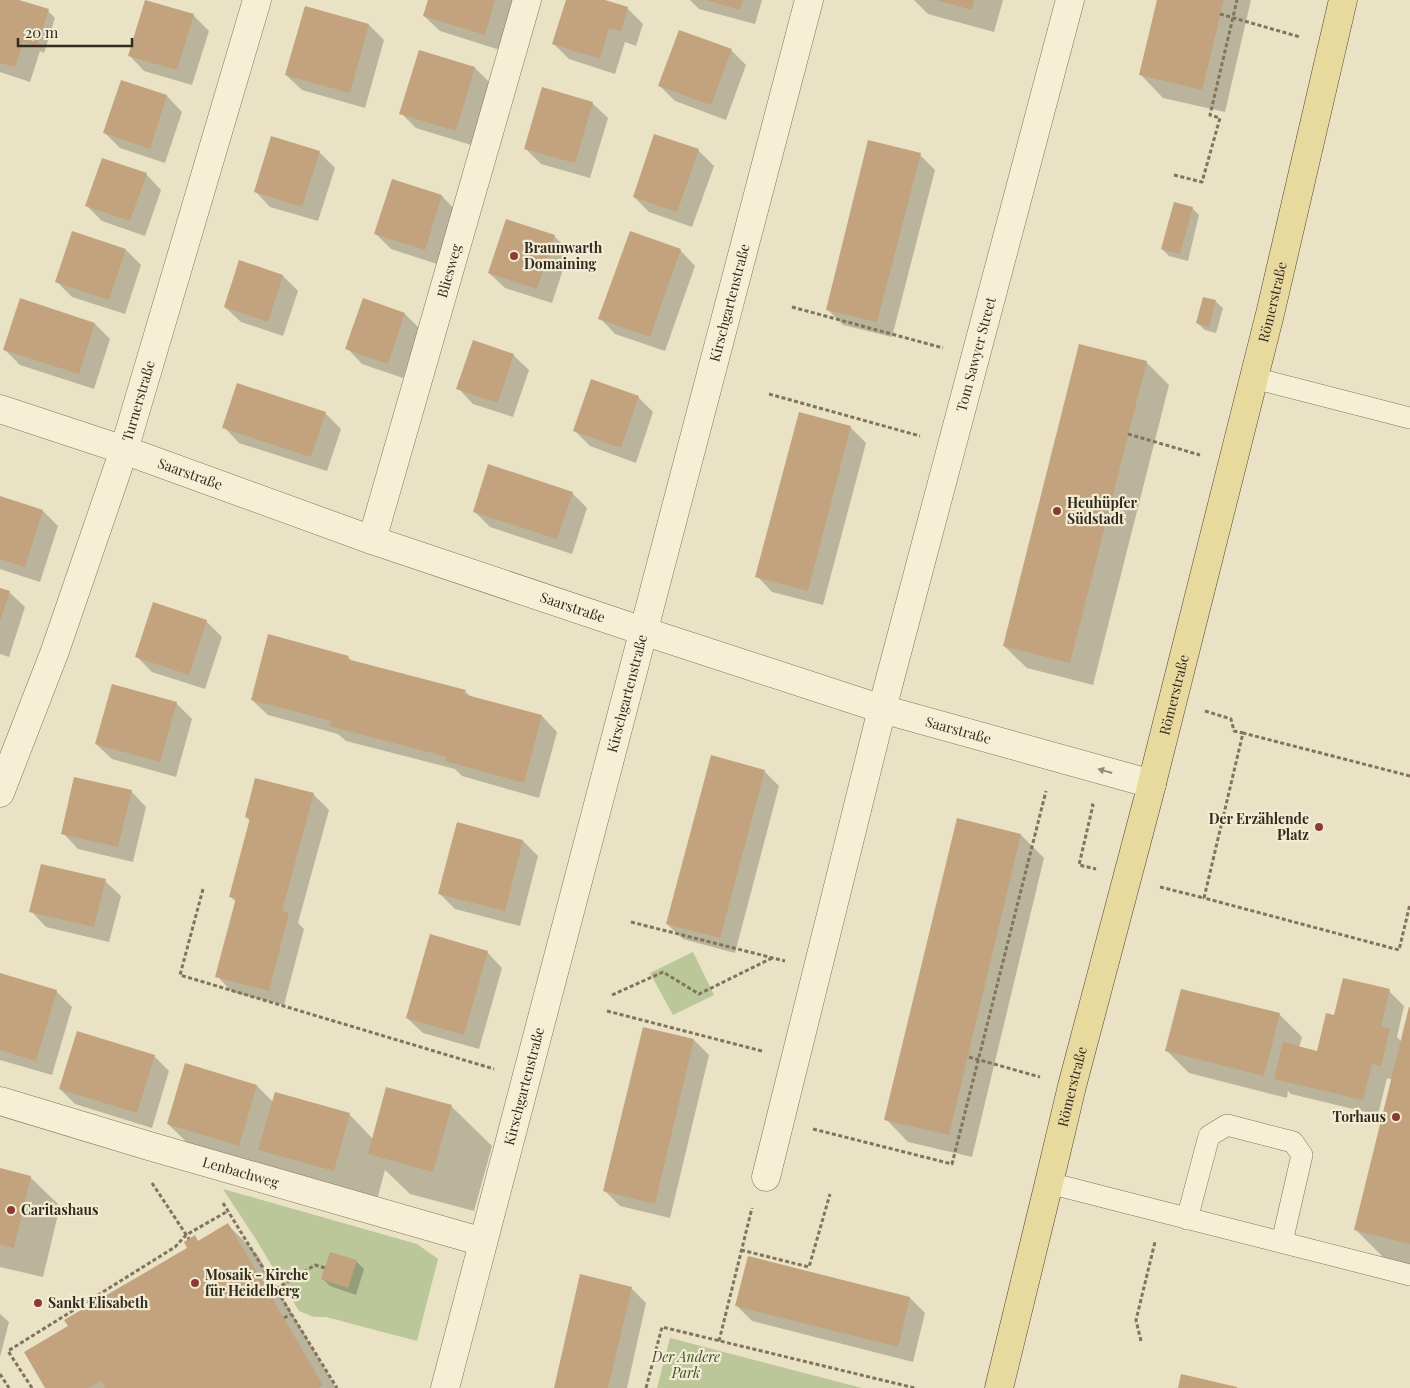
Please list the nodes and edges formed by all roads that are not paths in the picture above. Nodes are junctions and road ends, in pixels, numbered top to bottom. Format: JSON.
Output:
{"nodes":[{"id":1,"x":527,"y":0,"type":"edge"},
{"id":2,"x":809,"y":0,"type":"edge"},
{"id":3,"x":1070,"y":0,"type":"edge"},
{"id":4,"x":1343,"y":0,"type":"edge"},
{"id":5,"x":252,"y":1,"type":"edge"},
{"id":6,"x":1254,"y":378,"type":"junction"},
{"id":7,"x":0,"y":409,"type":"edge"},
{"id":8,"x":1410,"y":418,"type":"edge"},
{"id":9,"x":124,"y":450,"type":"junction"},
{"id":10,"x":372,"y":540,"type":"junction"},
{"id":11,"x":643,"y":631,"type":"junction"},
{"id":12,"x":882,"y":709,"type":"junction"},
{"id":13,"x":1152,"y":784,"type":"junction"},
{"id":14,"x":0,"y":794,"type":"edge"},
{"id":15,"x":0,"y":1101,"type":"edge"},
{"id":16,"x":766,"y":1177,"type":"road end"},
{"id":17,"x":1050,"y":1183,"type":"junction"},
{"id":18,"x":1187,"y":1219,"type":"junction"},
{"id":19,"x":483,"y":1242,"type":"junction"},
{"id":20,"x":1282,"y":1242,"type":"junction"},
{"id":21,"x":1410,"y":1275,"type":"edge"},
{"id":22,"x":445,"y":1388,"type":"edge"},
{"id":23,"x":999,"y":1388,"type":"edge"}],
"edges":[{"from":1,"to":10,"type":"street","name":"Bliesweg"},
{"from":2,"to":11,"type":"street","name":"Kirschgartenstraße"},
{"from":3,"to":12,"type":"street","name":"Tom Sawyer Street"},
{"from":4,"to":6,"type":"main road","name":"Römerstraße"},
{"from":5,"to":9,"type":"street","name":"Turnerstraße"},
{"from":6,"to":8,"type":"lane"},
{"from":6,"to":13,"type":"main road","name":"Römerstraße"},
{"from":7,"to":9,"type":"street","name":"Saarstraße"},
{"from":9,"to":10,"type":"street","name":"Saarstraße"},
{"from":9,"to":14,"type":"street","name":"Turnerstraße"},
{"from":10,"to":11,"type":"street","name":"Saarstraße"},
{"from":11,"to":12,"type":"street","name":"Saarstraße"},
{"from":11,"to":19,"type":"street","name":"Kirschgartenstraße"},
{"from":13,"to":12,"type":"street","name":"Saarstraße","one_way":true},
{"from":12,"to":16,"type":"street","name":"Tom Sawyer Street"},
{"from":13,"to":17,"type":"main road","name":"Römerstraße"},
{"from":15,"to":19,"type":"street","name":"Lenbachweg"},
{"from":17,"to":18,"type":"lane"},
{"from":17,"to":23,"type":"main road","name":"Römerstraße"},
{"from":18,"to":20,"type":"lane"},
{"from":18,"to":20,"type":"lane"},
{"from":19,"to":22,"type":"street","name":"Kirschgartenstraße"},
{"from":20,"to":21,"type":"lane"}]}
